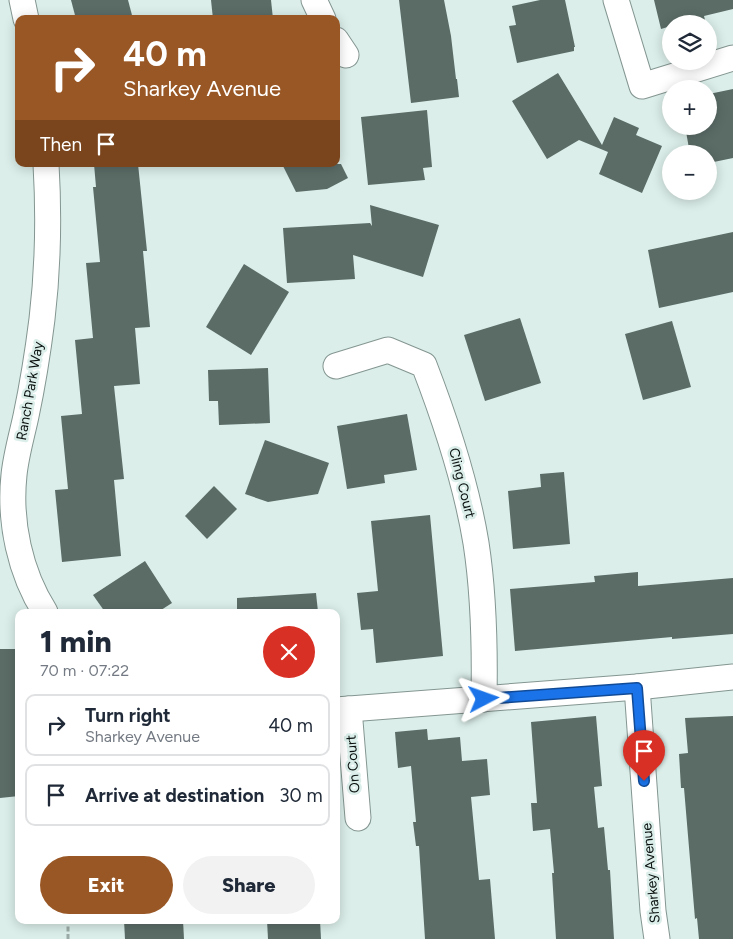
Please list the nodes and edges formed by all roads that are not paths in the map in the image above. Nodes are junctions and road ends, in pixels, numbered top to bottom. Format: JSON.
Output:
{"nodes":[{"id":1,"x":22,"y":0,"type":"edge"},
{"id":2,"x":314,"y":0,"type":"edge"},
{"id":3,"x":616,"y":0,"type":"edge"},
{"id":4,"x":25,"y":15,"type":"edge"},
{"id":5,"x":321,"y":15,"type":"edge"},
{"id":6,"x":733,"y":58,"type":"edge"},
{"id":7,"x":46,"y":167,"type":"edge"},
{"id":8,"x":336,"y":366,"type":"dead end"},
{"id":9,"x":44,"y":609,"type":"edge"},
{"id":10,"x":733,"y":677,"type":"edge"},
{"id":11,"x":637,"y":688,"type":"junction"},
{"id":12,"x":484,"y":699,"type":"junction"},
{"id":13,"x":343,"y":710,"type":"edge"},
{"id":14,"x":358,"y":818,"type":"dead end"},
{"id":15,"x":658,"y":939,"type":"edge"}],
"edges":[{"from":1,"to":4,"type":"street"},
{"from":2,"to":5,"type":"street"},
{"from":3,"to":6,"type":"street"},
{"from":7,"to":9,"type":"street","name":"Ranch Park Way"},
{"from":8,"to":12,"type":"street","name":"Cling Court"},
{"from":10,"to":11,"type":"street"},
{"from":11,"to":12,"type":"street"},
{"from":11,"to":15,"type":"street","name":"Sharkey Avenue"},
{"from":12,"to":13,"type":"street"},
{"from":13,"to":14,"type":"street","name":"On Court"}]}
